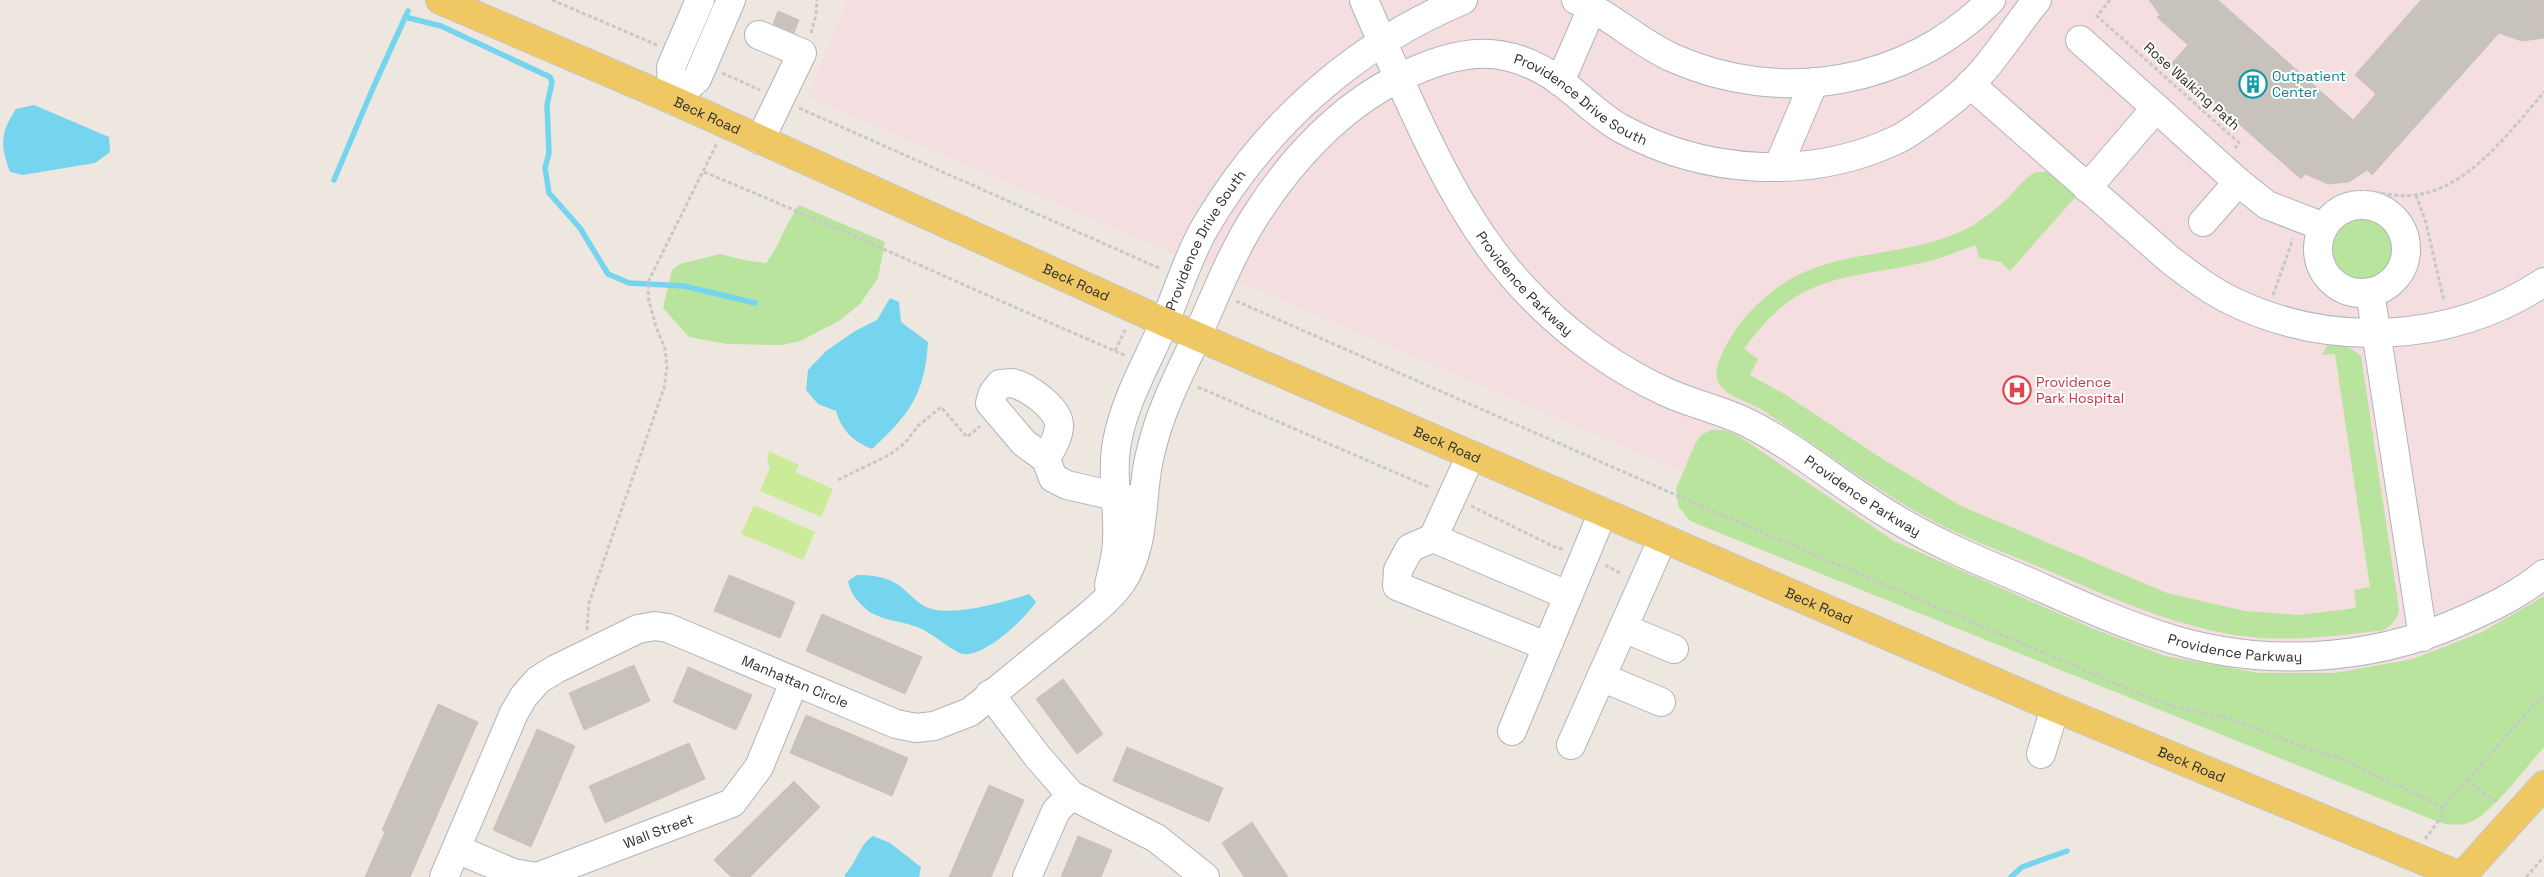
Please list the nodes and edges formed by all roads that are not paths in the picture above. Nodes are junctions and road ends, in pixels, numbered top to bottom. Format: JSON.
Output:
{"nodes":[{"id":1,"x":440,"y":0,"type":"edge"},
{"id":2,"x":700,"y":0,"type":"edge"},
{"id":3,"x":731,"y":0,"type":"edge"},
{"id":4,"x":1364,"y":0,"type":"edge"},
{"id":5,"x":1463,"y":0,"type":"edge"},
{"id":6,"x":1991,"y":0,"type":"edge"},
{"id":7,"x":2037,"y":0,"type":"edge"},
{"id":8,"x":1584,"y":4,"type":"edge"},
{"id":9,"x":759,"y":35,"type":"dead end"},
{"id":10,"x":2080,"y":40,"type":"dead end"},
{"id":11,"x":1381,"y":41,"type":"junction"},
{"id":12,"x":1399,"y":78,"type":"junction"},
{"id":13,"x":1560,"y":82,"type":"junction"},
{"id":14,"x":1814,"y":82,"type":"junction"},
{"id":15,"x":1970,"y":84,"type":"junction"},
{"id":16,"x":673,"y":100,"type":"junction"},
{"id":17,"x":2156,"y":108,"type":"junction"},
{"id":18,"x":760,"y":140,"type":"junction"},
{"id":19,"x":1778,"y":167,"type":"junction"},
{"id":20,"x":2238,"y":182,"type":"junction"},
{"id":21,"x":2087,"y":188,"type":"junction"},
{"id":22,"x":2317,"y":219,"type":"junction"},
{"id":23,"x":2203,"y":222,"type":"dead end"},
{"id":24,"x":2544,"y":282,"type":"edge"},
{"id":25,"x":2370,"y":292,"type":"junction"},
{"id":26,"x":1164,"y":322,"type":"junction"},
{"id":27,"x":2377,"y":334,"type":"junction"},
{"id":28,"x":1197,"y":336,"type":"junction"},
{"id":29,"x":1120,"y":432,"type":"junction"},
{"id":30,"x":1153,"y":443,"type":"junction"},
{"id":31,"x":1472,"y":455,"type":"junction"},
{"id":32,"x":1046,"y":459,"type":"junction"},
{"id":33,"x":1115,"y":496,"type":"junction"},
{"id":34,"x":1143,"y":503,"type":"junction"},
{"id":35,"x":1603,"y":512,"type":"junction"},
{"id":36,"x":1433,"y":538,"type":"junction"},
{"id":37,"x":1663,"y":538,"type":"junction"},
{"id":38,"x":2544,"y":574,"type":"edge"},
{"id":39,"x":1567,"y":595,"type":"junction"},
{"id":40,"x":1105,"y":601,"type":"junction"},
{"id":41,"x":1623,"y":628,"type":"junction"},
{"id":42,"x":2423,"y":637,"type":"junction"},
{"id":43,"x":1546,"y":646,"type":"junction"},
{"id":44,"x":1674,"y":649,"type":"dead end"},
{"id":45,"x":1601,"y":677,"type":"junction"},
{"id":46,"x":794,"y":682,"type":"junction"},
{"id":47,"x":990,"y":694,"type":"junction"},
{"id":48,"x":1661,"y":702,"type":"dead end"},
{"id":49,"x":2055,"y":708,"type":"junction"},
{"id":50,"x":1512,"y":731,"type":"dead end"},
{"id":51,"x":1570,"y":745,"type":"dead end"},
{"id":52,"x":2041,"y":754,"type":"dead end"},
{"id":53,"x":2544,"y":786,"type":"edge"},
{"id":54,"x":1071,"y":795,"type":"junction"},
{"id":55,"x":456,"y":849,"type":"junction"},
{"id":56,"x":444,"y":877,"type":"edge"},
{"id":57,"x":1027,"y":877,"type":"edge"},
{"id":58,"x":1205,"y":877,"type":"edge"},
{"id":59,"x":2463,"y":877,"type":"edge"}],
"edges":[{"from":1,"to":16,"type":"main road","name":"Beck Road"},
{"from":2,"to":16,"type":"street"},
{"from":3,"to":16,"type":"street"},
{"from":4,"to":11,"type":"street","name":"Providence Parkway"},
{"from":5,"to":11,"type":"street","name":"Providence Drive South"},
{"from":6,"to":14,"type":"street"},
{"from":7,"to":15,"type":"street","name":"Providence Drive South"},
{"from":8,"to":13,"type":"street"},
{"from":8,"to":14,"type":"street"},
{"from":9,"to":18,"type":"street"},
{"from":10,"to":17,"type":"street"},
{"from":11,"to":12,"type":"street","name":"Providence Parkway"},
{"from":11,"to":26,"type":"street","name":"Providence Drive South"},
{"from":12,"to":13,"type":"street","name":"Providence Drive South"},
{"from":12,"to":28,"type":"street","name":"Providence Drive South"},
{"from":12,"to":42,"type":"street","name":"Providence Parkway"},
{"from":13,"to":19,"type":"street","name":"Providence Drive South"},
{"from":14,"to":19,"type":"street"},
{"from":15,"to":19,"type":"street","name":"Providence Drive South"},
{"from":15,"to":21,"type":"street"},
{"from":16,"to":18,"type":"main road","name":"Beck Road"},
{"from":17,"to":20,"type":"street"},
{"from":17,"to":21,"type":"street"},
{"from":18,"to":26,"type":"main road","name":"Beck Road"},
{"from":20,"to":22,"type":"street"},
{"from":20,"to":23,"type":"street"},
{"from":21,"to":27,"type":"street"},
{"from":22,"to":25,"type":"street"},
{"from":22,"to":25,"type":"street"},
{"from":24,"to":27,"type":"street"},
{"from":25,"to":27,"type":"street"},
{"from":26,"to":28,"type":"main road","name":"Beck Road"},
{"from":26,"to":29,"type":"street","name":"Providence Drive South"},
{"from":27,"to":42,"type":"street"},
{"from":28,"to":30,"type":"street","name":"Providence Drive South"},
{"from":28,"to":31,"type":"main road","name":"Beck Road"},
{"from":29,"to":30,"type":"street"},
{"from":29,"to":33,"type":"street","name":"Providence Drive South"},
{"from":30,"to":34,"type":"street","name":"Providence Drive South"},
{"from":31,"to":35,"type":"main road","name":"Beck Road"},
{"from":31,"to":36,"type":"street"},
{"from":32,"to":32,"type":"street"},
{"from":32,"to":33,"type":"street"},
{"from":33,"to":34,"type":"street"},
{"from":33,"to":40,"type":"street","name":"Providence Drive South"},
{"from":34,"to":40,"type":"street","name":"Manhattan Circle"},
{"from":35,"to":37,"type":"main road","name":"Beck Road"},
{"from":35,"to":39,"type":"street"},
{"from":36,"to":39,"type":"street"},
{"from":36,"to":43,"type":"street"},
{"from":37,"to":41,"type":"street"},
{"from":37,"to":49,"type":"main road","name":"Beck Road"},
{"from":38,"to":42,"type":"street","name":"Providence Parkway"},
{"from":39,"to":43,"type":"street"},
{"from":40,"to":47,"type":"street","name":"Manhattan Circle"},
{"from":41,"to":44,"type":"street"},
{"from":41,"to":45,"type":"street"},
{"from":43,"to":50,"type":"street"},
{"from":45,"to":48,"type":"street"},
{"from":45,"to":51,"type":"street"},
{"from":46,"to":47,"type":"street","name":"Manhattan Circle"},
{"from":46,"to":55,"type":"street","name":"Wall Street"},
{"from":46,"to":55,"type":"street","name":"Manhattan Circle"},
{"from":47,"to":54,"type":"street"},
{"from":49,"to":52,"type":"street"},
{"from":49,"to":59,"type":"main road","name":"Beck Road"},
{"from":53,"to":59,"type":"main road"},
{"from":54,"to":57,"type":"street"},
{"from":54,"to":58,"type":"street"},
{"from":55,"to":56,"type":"street","name":"Manhattan Circle"}]}
